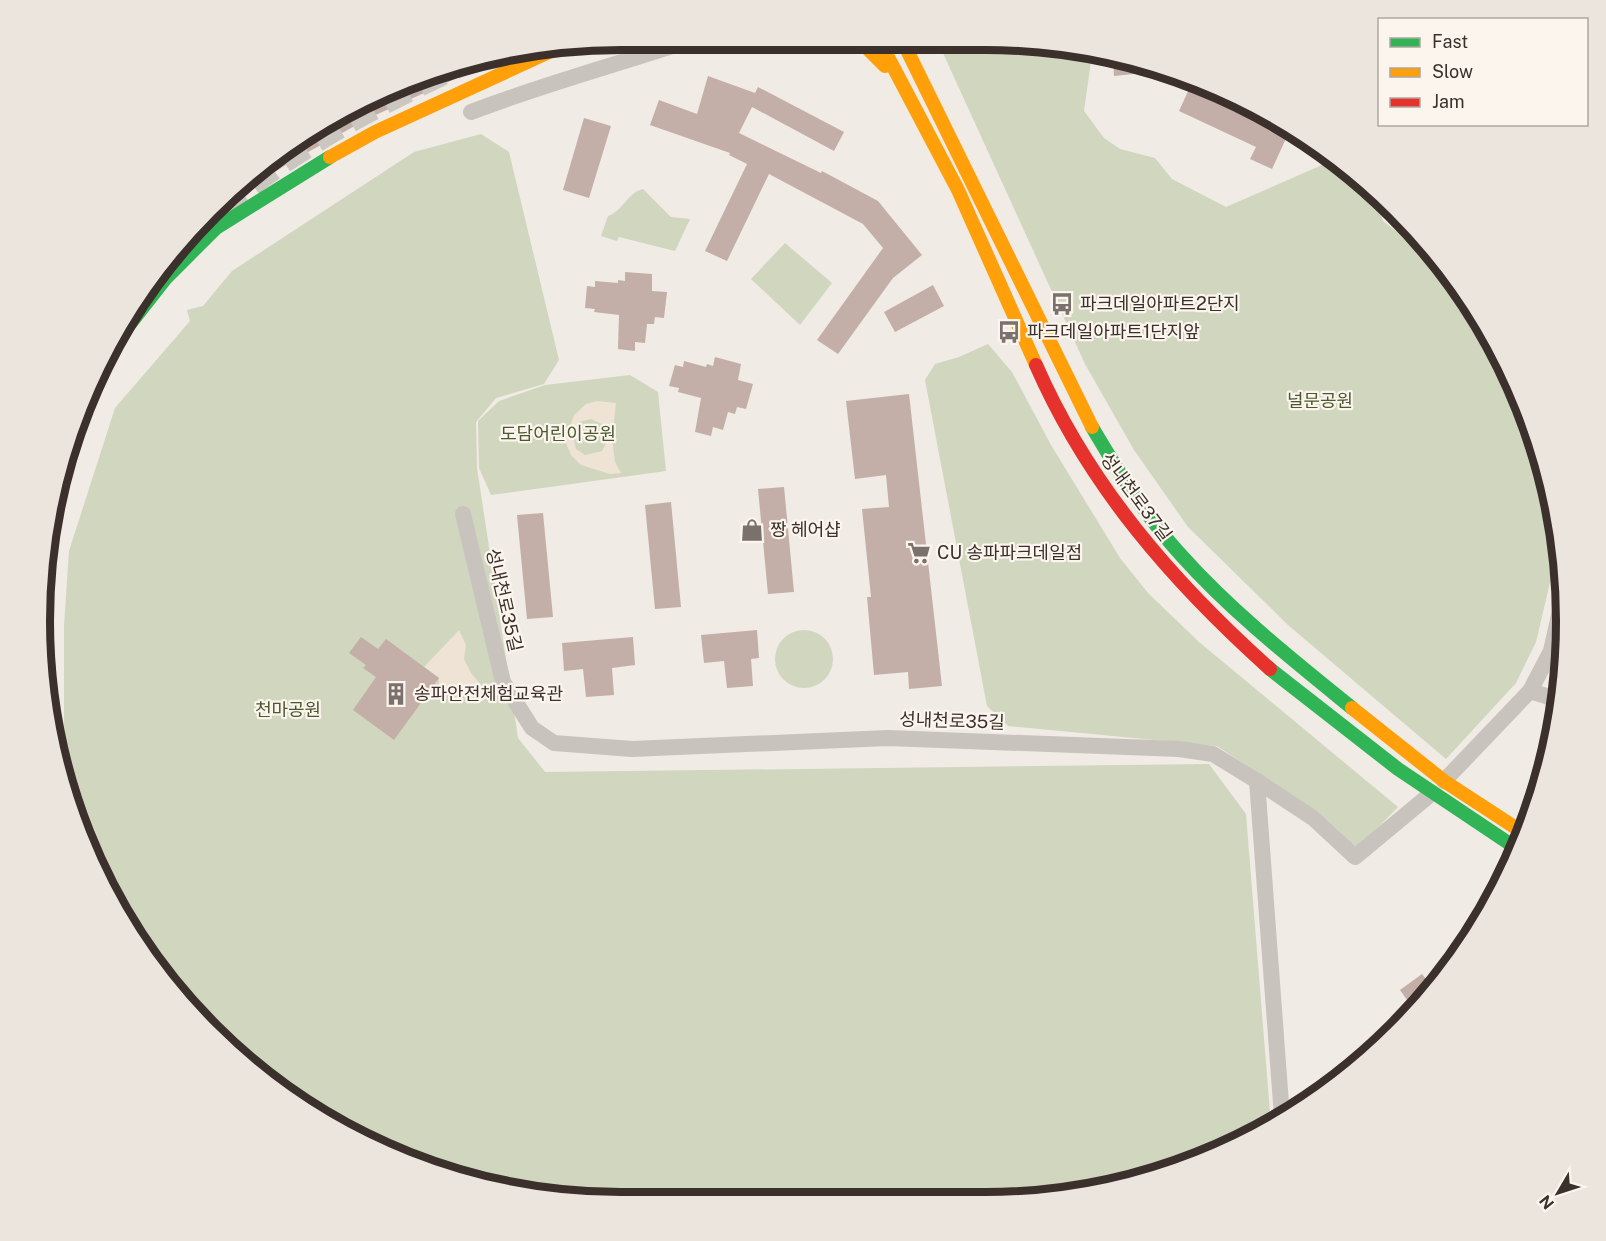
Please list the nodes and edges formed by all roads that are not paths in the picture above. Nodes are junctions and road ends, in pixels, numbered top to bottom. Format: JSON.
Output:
{"nodes":[{"id":1,"x":661,"y":50,"type":"edge"},
{"id":2,"x":868,"y":50,"type":"edge"},
{"id":3,"x":885,"y":50,"type":"edge"},
{"id":4,"x":907,"y":50,"type":"edge"},
{"id":5,"x":911,"y":50,"type":"edge"},
{"id":6,"x":544,"y":54,"type":"edge"},
{"id":7,"x":913,"y":61,"type":"junction"},
{"id":8,"x":912,"y":97,"type":"junction"},
{"id":9,"x":471,"y":111,"type":"dead end"},
{"id":10,"x":1024,"y":289,"type":"junction"},
{"id":11,"x":1007,"y":296,"type":"junction"},
{"id":12,"x":144,"y":306,"type":"edge"},
{"id":13,"x":463,"y":514,"type":"dead end"},
{"id":14,"x":1556,"y":630,"type":"edge"},
{"id":15,"x":1530,"y":691,"type":"junction"},
{"id":16,"x":1552,"y":698,"type":"edge"},
{"id":17,"x":1257,"y":781,"type":"junction"},
{"id":18,"x":1444,"y":781,"type":"junction"},
{"id":19,"x":1432,"y":793,"type":"junction"},
{"id":20,"x":1517,"y":828,"type":"edge"},
{"id":21,"x":1511,"y":844,"type":"edge"},
{"id":22,"x":1281,"y":1109,"type":"edge"}],
"edges":[{"from":1,"to":9,"type":"street"},
{"from":2,"to":8,"type":"main road"},
{"from":3,"to":8,"type":"main road","name":"성내천로37길"},
{"from":4,"to":7,"type":"main road","name":"성내천로37길"},
{"from":5,"to":7,"type":"main road"},
{"from":6,"to":12,"type":"main road"},
{"from":7,"to":10,"type":"main road","name":"성내천로37길"},
{"from":8,"to":11,"type":"main road","name":"성내천로37길"},
{"from":10,"to":11,"type":"main road"},
{"from":10,"to":18,"type":"main road","name":"성내천로37길"},
{"from":11,"to":19,"type":"main road","name":"성내천로37길"},
{"from":13,"to":17,"type":"street","name":"성내천로35길"},
{"from":14,"to":15,"type":"street"},
{"from":15,"to":16,"type":"street"},
{"from":15,"to":18,"type":"street"},
{"from":17,"to":19,"type":"street","name":"성내천로35길"},
{"from":17,"to":22,"type":"street"},
{"from":18,"to":19,"type":"main road"},
{"from":18,"to":20,"type":"main road","name":"성내천로37길"},
{"from":19,"to":21,"type":"main road","name":"성내천로37길"}]}
